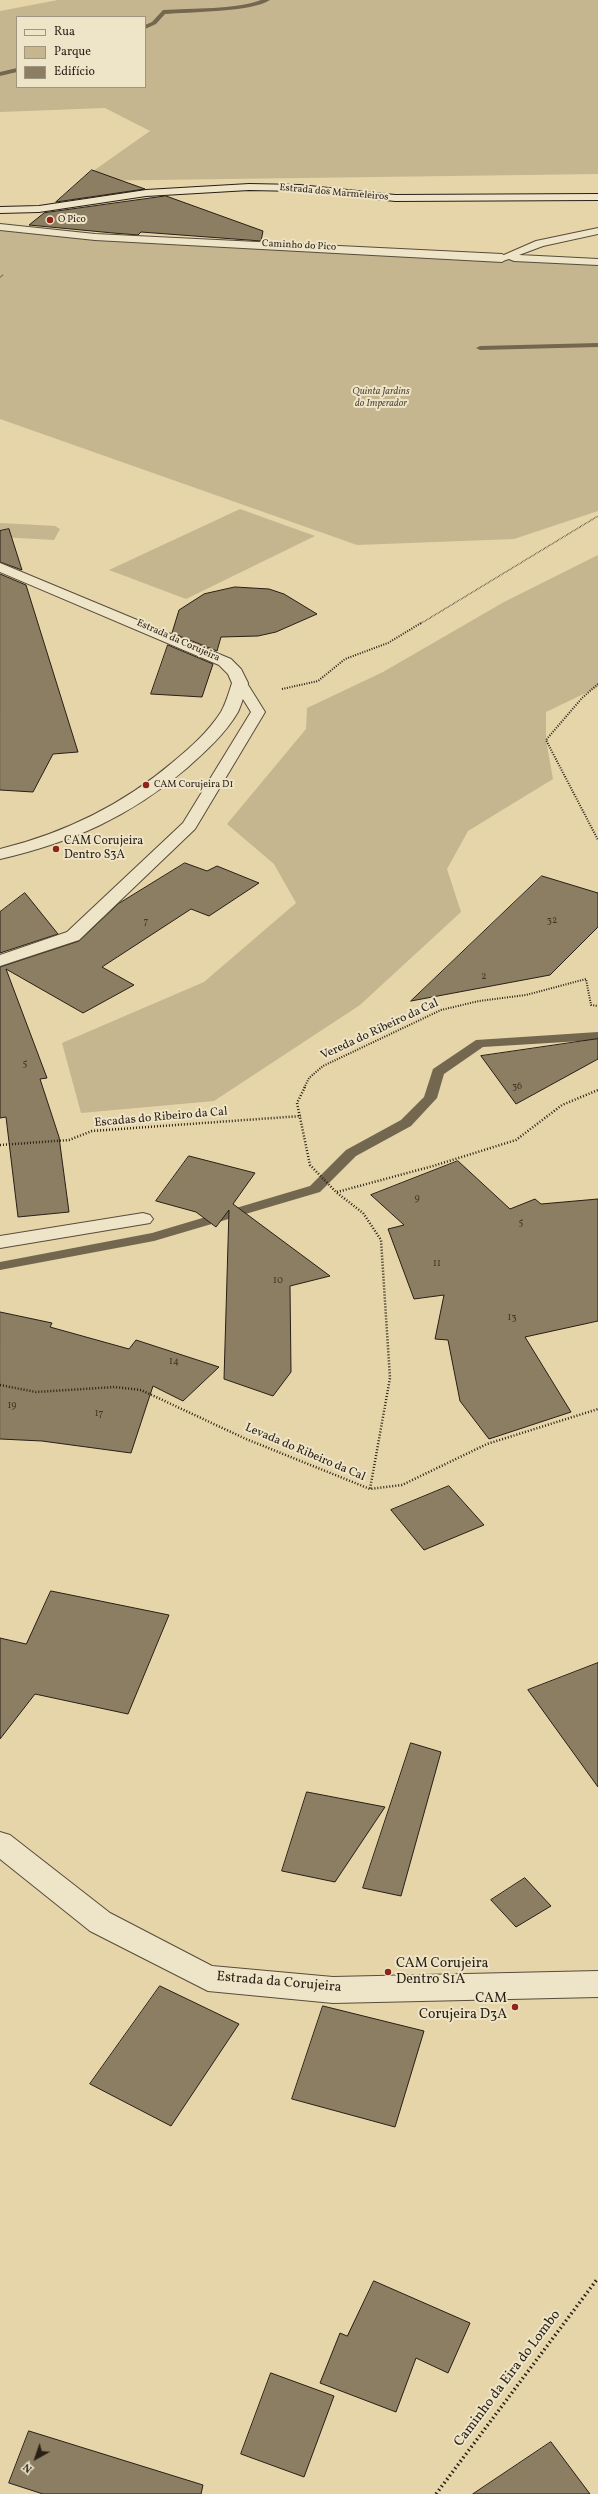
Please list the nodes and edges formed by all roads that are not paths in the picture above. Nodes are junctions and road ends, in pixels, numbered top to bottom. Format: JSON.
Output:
{"nodes":[{"id":1,"x":598,"y":196,"type":"edge"},
{"id":2,"x":0,"y":210,"type":"edge"},
{"id":3,"x":0,"y":227,"type":"edge"},
{"id":4,"x":598,"y":231,"type":"edge"},
{"id":5,"x":598,"y":235,"type":"edge"},
{"id":6,"x":569,"y":236,"type":"junction"},
{"id":7,"x":502,"y":258,"type":"junction"},
{"id":8,"x":598,"y":262,"type":"edge"},
{"id":9,"x":0,"y":566,"type":"edge"},
{"id":10,"x":240,"y":683,"type":"junction"},
{"id":11,"x":0,"y":854,"type":"edge"},
{"id":12,"x":0,"y":961,"type":"edge"},
{"id":13,"x":143,"y":1219,"type":"dead end"},
{"id":14,"x":0,"y":1242,"type":"edge"},
{"id":15,"x":0,"y":1843,"type":"edge"},
{"id":16,"x":598,"y":1984,"type":"edge"}],
"edges":[{"from":1,"to":2,"type":"street","name":"Estrada dos Marmeleiros"},
{"from":3,"to":7,"type":"street","name":"Caminho do Pico"},
{"from":4,"to":6,"type":"lane"},
{"from":5,"to":6,"type":"lane"},
{"from":6,"to":7,"type":"lane"},
{"from":7,"to":8,"type":"lane","name":"Caminho do Pico"},
{"from":9,"to":10,"type":"street","name":"Estrada da Corujeira"},
{"from":10,"to":11,"type":"street"},
{"from":10,"to":12,"type":"lane"},
{"from":13,"to":14,"type":"lane"},
{"from":15,"to":16,"type":"street","name":"Estrada da Corujeira"}]}
